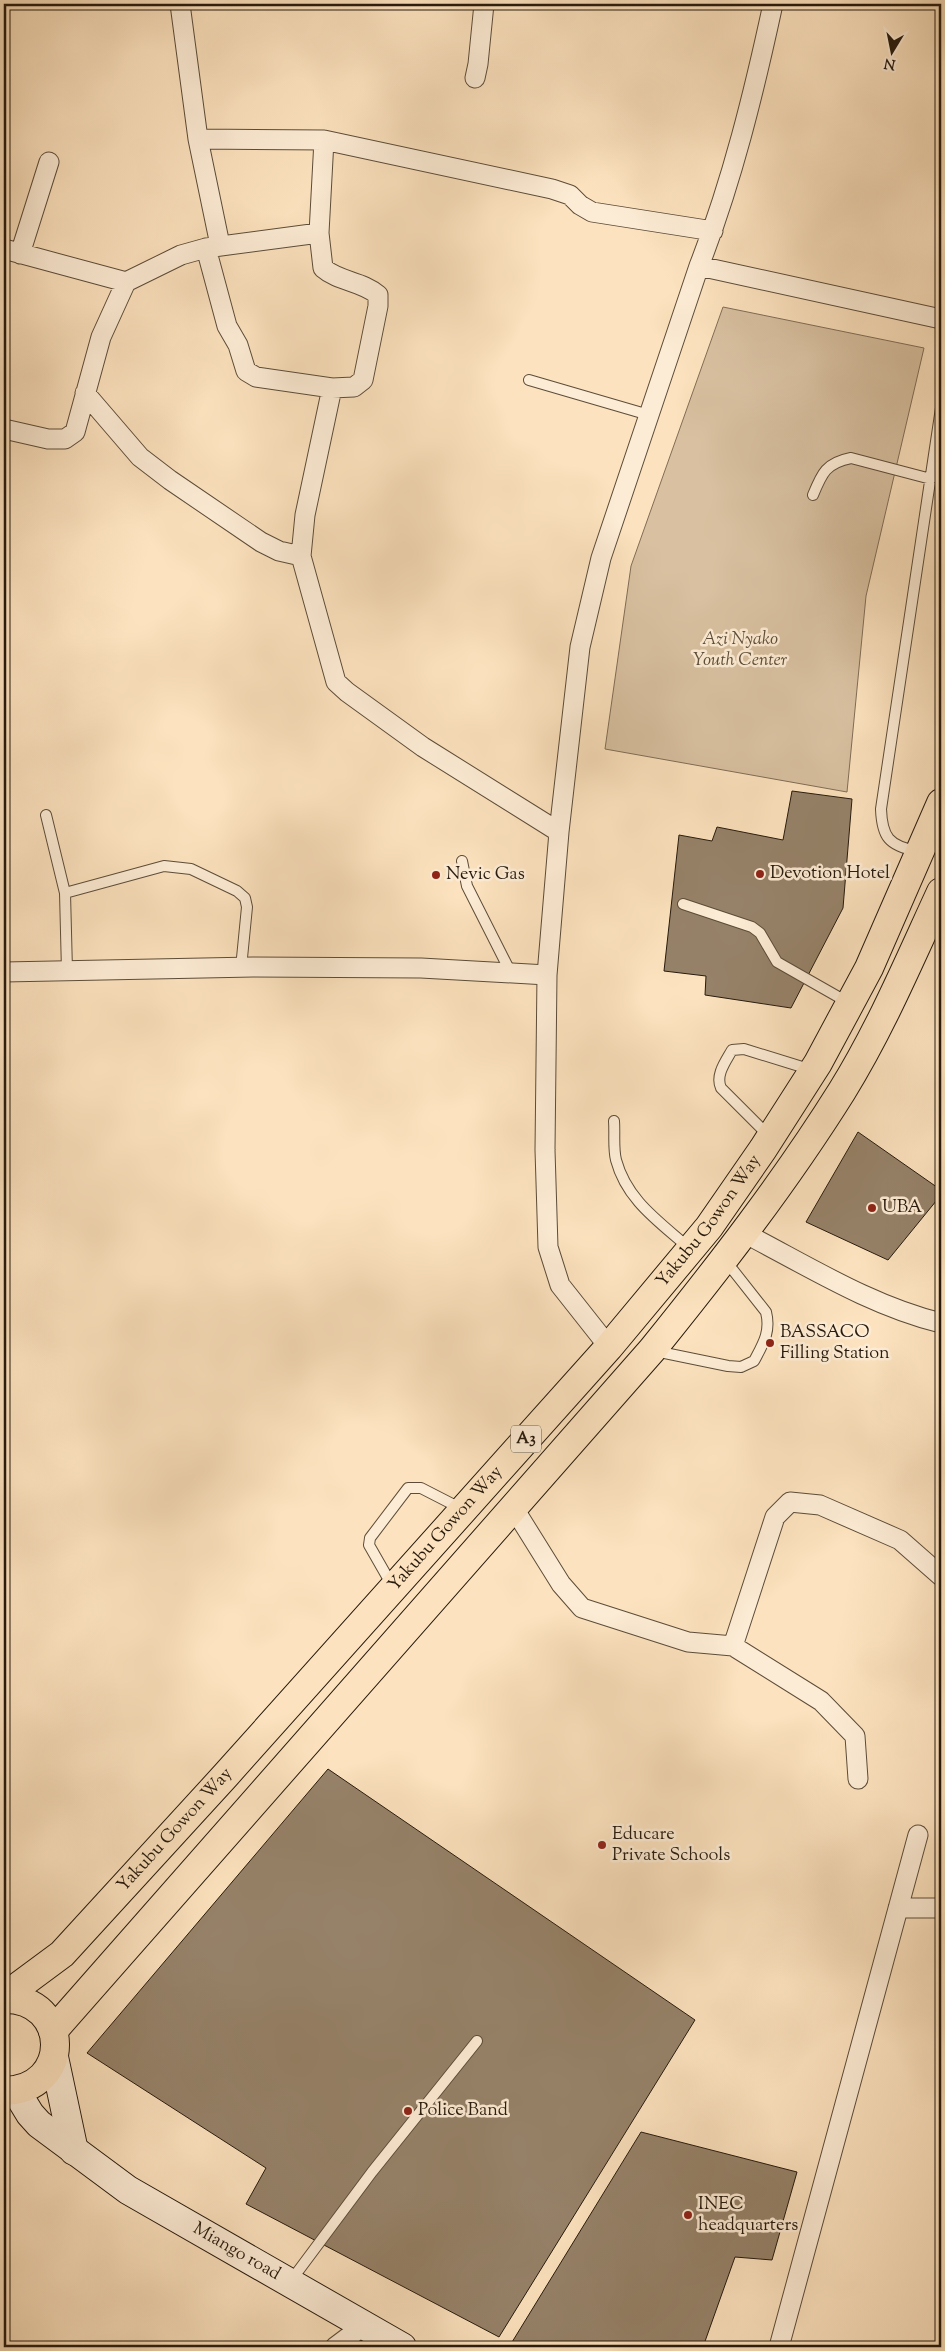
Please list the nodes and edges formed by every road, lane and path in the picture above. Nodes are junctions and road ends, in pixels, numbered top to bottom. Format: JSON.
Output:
{"nodes":[{"id":1,"x":180,"y":4,"type":"edge"},
{"id":2,"x":484,"y":4,"type":"edge"},
{"id":3,"x":773,"y":4,"type":"edge"},
{"id":4,"x":475,"y":78,"type":"dead end"},
{"id":5,"x":198,"y":139,"type":"junction"},
{"id":6,"x":324,"y":140,"type":"junction"},
{"id":7,"x":49,"y":162,"type":"dead end"},
{"id":8,"x":712,"y":231,"type":"junction"},
{"id":9,"x":319,"y":234,"type":"junction"},
{"id":10,"x":213,"y":246,"type":"junction"},
{"id":11,"x":12,"y":251,"type":"edge"},
{"id":12,"x":699,"y":266,"type":"junction"},
{"id":13,"x":126,"y":282,"type":"junction"},
{"id":14,"x":941,"y":319,"type":"edge"},
{"id":15,"x":529,"y":380,"type":"dead end"},
{"id":16,"x":332,"y":388,"type":"junction"},
{"id":17,"x":85,"y":394,"type":"junction"},
{"id":18,"x":941,"y":408,"type":"edge"},
{"id":19,"x":650,"y":415,"type":"junction"},
{"id":20,"x":4,"y":429,"type":"edge"},
{"id":21,"x":931,"y":480,"type":"junction"},
{"id":22,"x":813,"y":495,"type":"dead end"},
{"id":23,"x":301,"y":556,"type":"junction"},
{"id":24,"x":46,"y":815,"type":"dead end"},
{"id":25,"x":938,"y":820,"type":"edge"},
{"id":26,"x":559,"y":832,"type":"junction"},
{"id":27,"x":920,"y":852,"type":"junction"},
{"id":28,"x":462,"y":861,"type":"dead end"},
{"id":29,"x":941,"y":892,"type":"edge"},
{"id":30,"x":65,"y":893,"type":"junction"},
{"id":31,"x":683,"y":904,"type":"dead end"},
{"id":32,"x":241,"y":968,"type":"junction"},
{"id":33,"x":67,"y":971,"type":"junction"},
{"id":34,"x":4,"y":972,"type":"edge"},
{"id":35,"x":511,"y":973,"type":"junction"},
{"id":36,"x":547,"y":975,"type":"junction"},
{"id":37,"x":850,"y":1004,"type":"junction"},
{"id":38,"x":813,"y":1071,"type":"junction"},
{"id":39,"x":614,"y":1121,"type":"dead end"},
{"id":40,"x":770,"y":1138,"type":"junction"},
{"id":41,"x":744,"y":1233,"type":"junction"},
{"id":42,"x":690,"y":1250,"type":"junction"},
{"id":43,"x":724,"y":1260,"type":"junction"},
{"id":44,"x":941,"y":1323,"type":"edge"},
{"id":45,"x":609,"y":1347,"type":"junction"},
{"id":46,"x":652,"y":1350,"type":"junction"},
{"id":47,"x":513,"y":1507,"type":"junction"},
{"id":48,"x":463,"y":1510,"type":"junction"},
{"id":49,"x":941,"y":1576,"type":"edge"},
{"id":50,"x":393,"y":1588,"type":"junction"},
{"id":51,"x":733,"y":1646,"type":"junction"},
{"id":52,"x":858,"y":1779,"type":"dead end"},
{"id":53,"x":918,"y":1835,"type":"dead end"},
{"id":54,"x":898,"y":1908,"type":"junction"},
{"id":55,"x":941,"y":1908,"type":"edge"},
{"id":56,"x":4,"y":1998,"type":"edge"},
{"id":57,"x":477,"y":2042,"type":"dead end"},
{"id":58,"x":54,"y":2044,"type":"junction"},
{"id":59,"x":10,"y":2091,"type":"edge"},
{"id":60,"x":74,"y":2151,"type":"junction"},
{"id":61,"x":289,"y":2283,"type":"junction"},
{"id":62,"x":363,"y":2326,"type":"junction"},
{"id":63,"x":335,"y":2347,"type":"edge"},
{"id":64,"x":402,"y":2347,"type":"edge"},
{"id":65,"x":779,"y":2347,"type":"edge"}],
"edges":[{"from":1,"to":5,"type":"street"},
{"from":2,"to":4,"type":"street"},
{"from":3,"to":8,"type":"street"},
{"from":5,"to":6,"type":"street"},
{"from":5,"to":10,"type":"street"},
{"from":6,"to":8,"type":"street"},
{"from":6,"to":9,"type":"street"},
{"from":7,"to":11,"type":"street"},
{"from":8,"to":12,"type":"street"},
{"from":9,"to":10,"type":"street"},
{"from":9,"to":16,"type":"street"},
{"from":10,"to":13,"type":"street"},
{"from":10,"to":16,"type":"street"},
{"from":11,"to":13,"type":"street"},
{"from":12,"to":14,"type":"street"},
{"from":12,"to":19,"type":"street"},
{"from":13,"to":17,"type":"street"},
{"from":15,"to":19,"type":"lane"},
{"from":16,"to":23,"type":"street"},
{"from":17,"to":20,"type":"street"},
{"from":17,"to":23,"type":"street"},
{"from":18,"to":21,"type":"lane"},
{"from":19,"to":26,"type":"street"},
{"from":21,"to":22,"type":"lane"},
{"from":21,"to":27,"type":"lane"},
{"from":23,"to":26,"type":"street"},
{"from":24,"to":30,"type":"lane"},
{"from":25,"to":27,"type":"highway","name":"Yakubu Gowon Way","number":"A3"},
{"from":26,"to":36,"type":"street"},
{"from":27,"to":37,"type":"highway","name":"Yakubu Gowon Way","number":"A3"},
{"from":28,"to":35,"type":"lane"},
{"from":29,"to":41,"type":"highway","name":"Yakubu Gowon Way","number":"A3"},
{"from":30,"to":32,"type":"lane"},
{"from":30,"to":33,"type":"lane"},
{"from":31,"to":37,"type":"lane"},
{"from":32,"to":33,"type":"street"},
{"from":32,"to":35,"type":"street"},
{"from":33,"to":34,"type":"street"},
{"from":35,"to":36,"type":"street"},
{"from":36,"to":45,"type":"street"},
{"from":37,"to":38,"type":"highway","name":"Yakubu Gowon Way","number":"A3"},
{"from":38,"to":40,"type":"highway","name":"Yakubu Gowon Way","number":"A3"},
{"from":38,"to":40,"type":"lane"},
{"from":39,"to":42,"type":"lane"},
{"from":40,"to":42,"type":"highway","name":"Yakubu Gowon Way","number":"A3"},
{"from":41,"to":43,"type":"highway","name":"Yakubu Gowon Way","number":"A3"},
{"from":41,"to":44,"type":"street"},
{"from":42,"to":45,"type":"highway","name":"Yakubu Gowon Way","number":"A3"},
{"from":43,"to":46,"type":"highway","name":"Yakubu Gowon Way","number":"A3"},
{"from":43,"to":46,"type":"lane"},
{"from":45,"to":48,"type":"highway","name":"Yakubu Gowon Way","number":"A3"},
{"from":46,"to":47,"type":"highway","name":"Yakubu Gowon Way","number":"A3"},
{"from":47,"to":51,"type":"street"},
{"from":47,"to":58,"type":"highway","name":"Yakubu Gowon Way","number":"A3"},
{"from":48,"to":50,"type":"highway","name":"Yakubu Gowon Way","number":"A3"},
{"from":48,"to":50,"type":"lane"},
{"from":49,"to":51,"type":"street"},
{"from":50,"to":56,"type":"highway","name":"Yakubu Gowon Way","number":"A3"},
{"from":51,"to":52,"type":"street"},
{"from":53,"to":54,"type":"street"},
{"from":54,"to":55,"type":"street"},
{"from":54,"to":65,"type":"street"},
{"from":56,"to":58,"type":"highway"},
{"from":57,"to":61,"type":"lane"},
{"from":58,"to":59,"type":"highway","name":"Yakubu Gowon Way"},
{"from":58,"to":60,"type":"main road"},
{"from":59,"to":60,"type":"main road","name":"Miango road"},
{"from":60,"to":61,"type":"main road","name":"Miango road"},
{"from":61,"to":62,"type":"main road","name":"Miango road"},
{"from":62,"to":63,"type":"street"},
{"from":62,"to":64,"type":"main road","name":"Miango road"}]}
